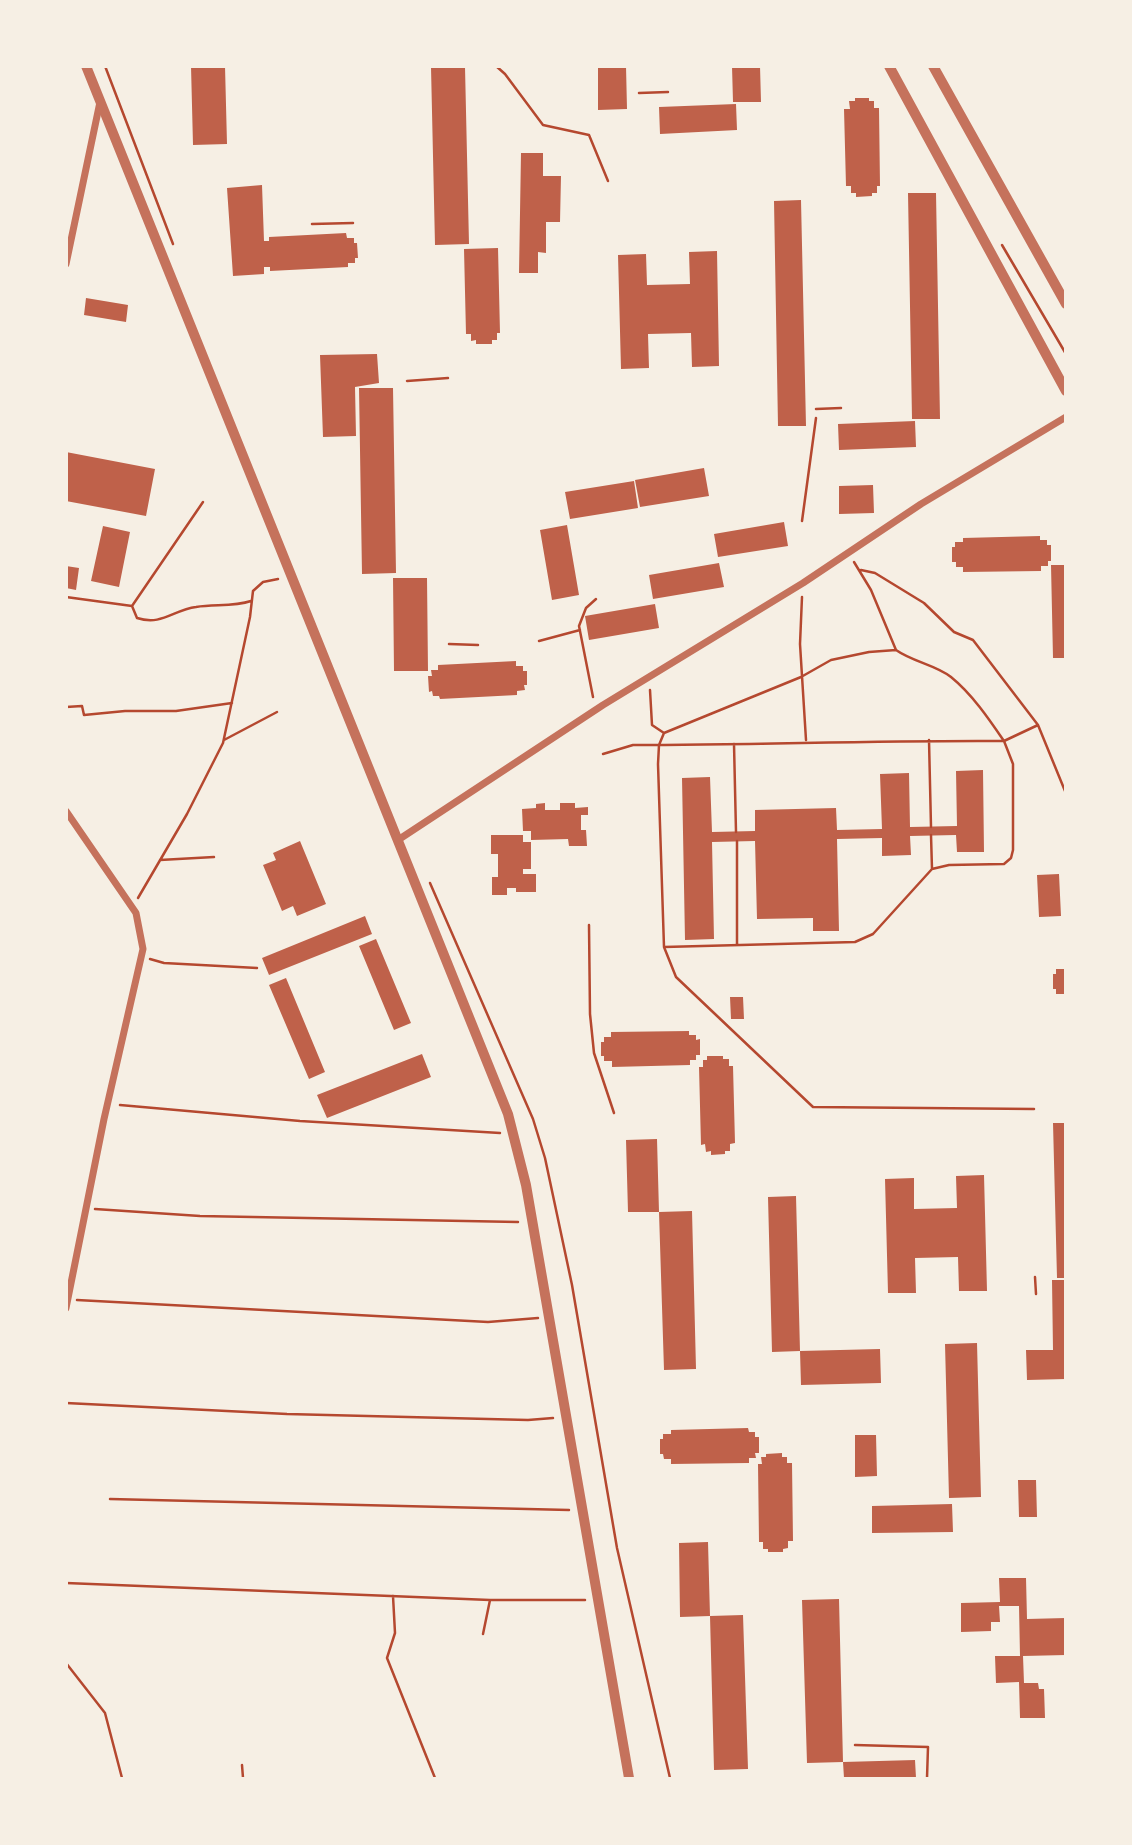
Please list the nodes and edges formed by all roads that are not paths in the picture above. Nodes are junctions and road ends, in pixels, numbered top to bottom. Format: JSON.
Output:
{"nodes":[{"id":1,"x":86,"y":66,"type":"edge"},
{"id":2,"x":889,"y":66,"type":"edge"},
{"id":3,"x":933,"y":66,"type":"edge"},
{"id":4,"x":100,"y":102,"type":"junction"},
{"id":5,"x":66,"y":264,"type":"edge"},
{"id":6,"x":1066,"y":304,"type":"edge"},
{"id":7,"x":1066,"y":391,"type":"edge"},
{"id":8,"x":1066,"y":417,"type":"edge"},
{"id":9,"x":66,"y":811,"type":"edge"},
{"id":10,"x":398,"y":840,"type":"junction"},
{"id":11,"x":67,"y":1304,"type":"edge"},
{"id":12,"x":629,"y":1779,"type":"edge"}],
"edges":[{"from":1,"to":4,"type":"street"},
{"from":2,"to":7,"type":"street"},
{"from":3,"to":6,"type":"street"},
{"from":4,"to":5,"type":"street"},
{"from":4,"to":10,"type":"street"},
{"from":8,"to":10,"type":"street"},
{"from":9,"to":11,"type":"street"},
{"from":10,"to":12,"type":"street"}]}
